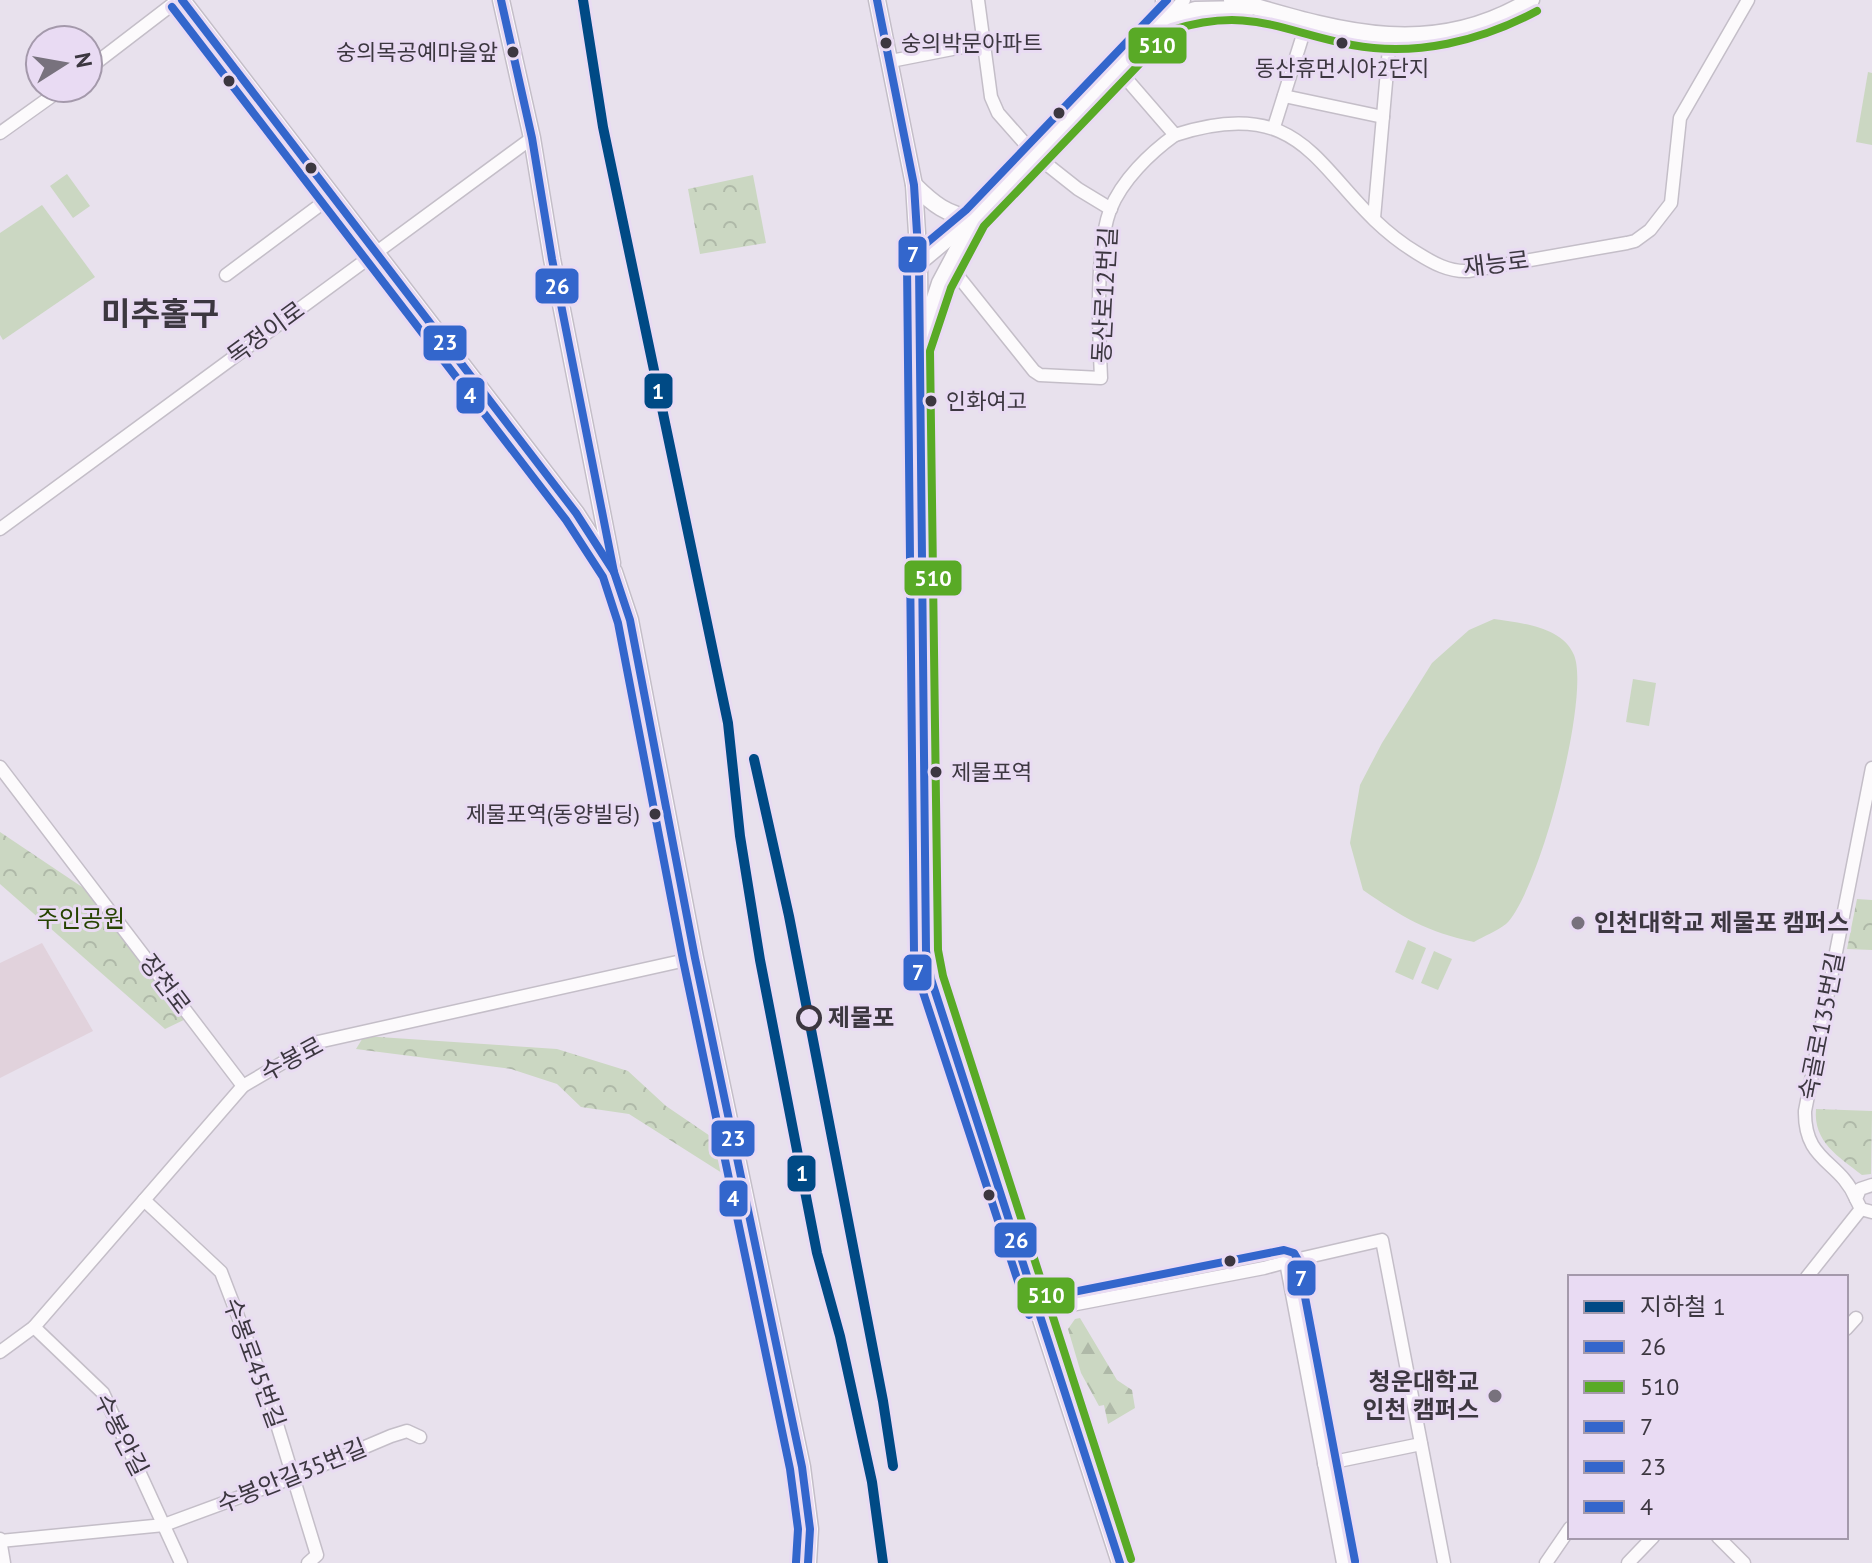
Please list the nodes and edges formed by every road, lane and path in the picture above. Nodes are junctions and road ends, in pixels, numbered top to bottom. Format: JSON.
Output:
{"nodes":[{"id":1,"x":180,"y":0,"type":"edge"},
{"id":2,"x":501,"y":0,"type":"edge"},
{"id":3,"x":877,"y":0,"type":"edge"},
{"id":4,"x":978,"y":0,"type":"edge"},
{"id":5,"x":1164,"y":0,"type":"edge"},
{"id":6,"x":1184,"y":0,"type":"edge"},
{"id":7,"x":1232,"y":0,"type":"edge"},
{"id":8,"x":1531,"y":0,"type":"edge"},
{"id":9,"x":1748,"y":0,"type":"edge"},
{"id":10,"x":1256,"y":4,"type":"edge"},
{"id":11,"x":1165,"y":20,"type":"junction"},
{"id":12,"x":1307,"y":22,"type":"junction"},
{"id":13,"x":1390,"y":37,"type":"junction"},
{"id":14,"x":983,"y":43,"type":"junction"},
{"id":15,"x":104,"y":57,"type":"edge"},
{"id":16,"x":891,"y":61,"type":"junction"},
{"id":17,"x":1117,"y":68,"type":"junction"},
{"id":18,"x":1284,"y":96,"type":"junction"},
{"id":19,"x":41,"y":104,"type":"edge"},
{"id":20,"x":1383,"y":117,"type":"junction"},
{"id":21,"x":1274,"y":127,"type":"junction"},
{"id":22,"x":0,"y":133,"type":"edge"},
{"id":23,"x":1175,"y":135,"type":"junction"},
{"id":24,"x":532,"y":138,"type":"junction"},
{"id":25,"x":1035,"y":155,"type":"junction"},
{"id":26,"x":914,"y":185,"type":"junction"},
{"id":27,"x":332,"y":196,"type":"junction"},
{"id":28,"x":1111,"y":209,"type":"junction"},
{"id":29,"x":1374,"y":218,"type":"junction"},
{"id":30,"x":974,"y":219,"type":"junction"},
{"id":31,"x":375,"y":252,"type":"junction"},
{"id":32,"x":919,"y":265,"type":"junction"},
{"id":33,"x":950,"y":266,"type":"junction"},
{"id":34,"x":226,"y":275,"type":"dead end"},
{"id":35,"x":918,"y":349,"type":"junction"},
{"id":36,"x":0,"y":529,"type":"edge"},
{"id":37,"x":614,"y":572,"type":"junction"},
{"id":38,"x":0,"y":767,"type":"edge"},
{"id":39,"x":1872,"y":768,"type":"edge"},
{"id":40,"x":695,"y":958,"type":"junction"},
{"id":41,"x":243,"y":1086,"type":"junction"},
{"id":42,"x":1844,"y":1177,"type":"junction"},
{"id":43,"x":1870,"y":1184,"type":"edge"},
{"id":44,"x":144,"y":1200,"type":"junction"},
{"id":45,"x":1863,"y":1207,"type":"edge"},
{"id":46,"x":1286,"y":1262,"type":"junction"},
{"id":47,"x":1809,"y":1275,"type":"edge"},
{"id":48,"x":1040,"y":1311,"type":"junction"},
{"id":49,"x":1856,"y":1318,"type":"dead end"},
{"id":50,"x":34,"y":1327,"type":"junction"},
{"id":51,"x":1848,"y":1327,"type":"edge"},
{"id":52,"x":0,"y":1352,"type":"edge"},
{"id":53,"x":420,"y":1437,"type":"dead end"},
{"id":54,"x":1421,"y":1444,"type":"junction"},
{"id":55,"x":1324,"y":1464,"type":"junction"},
{"id":56,"x":294,"y":1477,"type":"junction"},
{"id":57,"x":164,"y":1525,"type":"junction"},
{"id":58,"x":1568,"y":1531,"type":"edge"},
{"id":59,"x":1651,"y":1539,"type":"edge"},
{"id":60,"x":1720,"y":1539,"type":"edge"},
{"id":61,"x":0,"y":1540,"type":"edge"},
{"id":62,"x":313,"y":1559,"type":"edge"},
{"id":63,"x":4,"y":1563,"type":"edge"},
{"id":64,"x":181,"y":1563,"type":"edge"},
{"id":65,"x":808,"y":1563,"type":"edge"},
{"id":66,"x":1120,"y":1563,"type":"edge"},
{"id":67,"x":1343,"y":1563,"type":"edge"},
{"id":68,"x":1444,"y":1563,"type":"edge"},
{"id":69,"x":1546,"y":1563,"type":"edge"},
{"id":70,"x":1628,"y":1563,"type":"edge"},
{"id":71,"x":1744,"y":1563,"type":"edge"}],
"edges":[{"from":1,"to":15,"type":"street"},
{"from":1,"to":27,"type":"main road"},
{"from":2,"to":24,"type":"main road"},
{"from":3,"to":16,"type":"main road"},
{"from":4,"to":14,"type":"street","name":"동산로12번길"},
{"from":5,"to":11,"type":"main road"},
{"from":6,"to":11,"type":"street"},
{"from":7,"to":10,"type":"main road"},
{"from":8,"to":13,"type":"main road"},
{"from":9,"to":29,"type":"street","name":"재능로"},
{"from":10,"to":11,"type":"main road"},
{"from":10,"to":12,"type":"main road"},
{"from":11,"to":17,"type":"street"},
{"from":12,"to":13,"type":"main road"},
{"from":12,"to":18,"type":"street"},
{"from":13,"to":20,"type":"street"},
{"from":14,"to":16,"type":"street"},
{"from":14,"to":25,"type":"street","name":"동산로12번길"},
{"from":16,"to":26,"type":"main road"},
{"from":17,"to":23,"type":"street"},
{"from":17,"to":25,"type":"street"},
{"from":18,"to":20,"type":"street"},
{"from":18,"to":21,"type":"street"},
{"from":19,"to":22,"type":"street"},
{"from":20,"to":29,"type":"street"},
{"from":21,"to":23,"type":"street","name":"재능로"},
{"from":21,"to":29,"type":"street","name":"재능로"},
{"from":23,"to":28,"type":"street"},
{"from":24,"to":31,"type":"street","name":"독정이로"},
{"from":24,"to":37,"type":"main road"},
{"from":25,"to":28,"type":"street","name":"동산로12번길"},
{"from":25,"to":30,"type":"street"},
{"from":26,"to":30,"type":"main road"},
{"from":26,"to":32,"type":"main road"},
{"from":27,"to":31,"type":"main road"},
{"from":27,"to":34,"type":"street"},
{"from":28,"to":33,"type":"street","name":"동산로12번길"},
{"from":30,"to":32,"type":"street"},
{"from":30,"to":33,"type":"main road"},
{"from":31,"to":36,"type":"street","name":"독정이로"},
{"from":31,"to":37,"type":"main road"},
{"from":32,"to":35,"type":"main road"},
{"from":33,"to":35,"type":"main road"},
{"from":35,"to":48,"type":"main road"},
{"from":37,"to":40,"type":"main road"},
{"from":38,"to":41,"type":"street","name":"장천로"},
{"from":39,"to":42,"type":"street","name":"숙골로135번길"},
{"from":40,"to":41,"type":"street","name":"수봉로"},
{"from":40,"to":65,"type":"main road"},
{"from":41,"to":44,"type":"street","name":"수봉로"},
{"from":42,"to":43,"type":"street","name":"숙골로135번길"},
{"from":42,"to":45,"type":"street","name":"숙골로135번길"},
{"from":43,"to":45,"type":"street"},
{"from":44,"to":50,"type":"street","name":"수봉로"},
{"from":44,"to":56,"type":"street","name":"수봉로45번길"},
{"from":45,"to":47,"type":"street"},
{"from":46,"to":48,"type":"street"},
{"from":46,"to":54,"type":"street"},
{"from":46,"to":55,"type":"street"},
{"from":48,"to":66,"type":"main road"},
{"from":49,"to":51,"type":"street"},
{"from":50,"to":52,"type":"street","name":"수봉로"},
{"from":50,"to":57,"type":"street","name":"수봉안길"},
{"from":53,"to":56,"type":"street","name":"수봉안길35번길"},
{"from":54,"to":55,"type":"street"},
{"from":54,"to":68,"type":"street"},
{"from":55,"to":67,"type":"street"},
{"from":56,"to":57,"type":"street","name":"수봉안길35번길"},
{"from":56,"to":62,"type":"street","name":"수봉로45번길"},
{"from":57,"to":61,"type":"street","name":"수봉안길35번길"},
{"from":57,"to":64,"type":"street","name":"수봉안길"},
{"from":58,"to":69,"type":"street"},
{"from":59,"to":70,"type":"street"},
{"from":60,"to":71,"type":"street"},
{"from":61,"to":63,"type":"street"}]}
